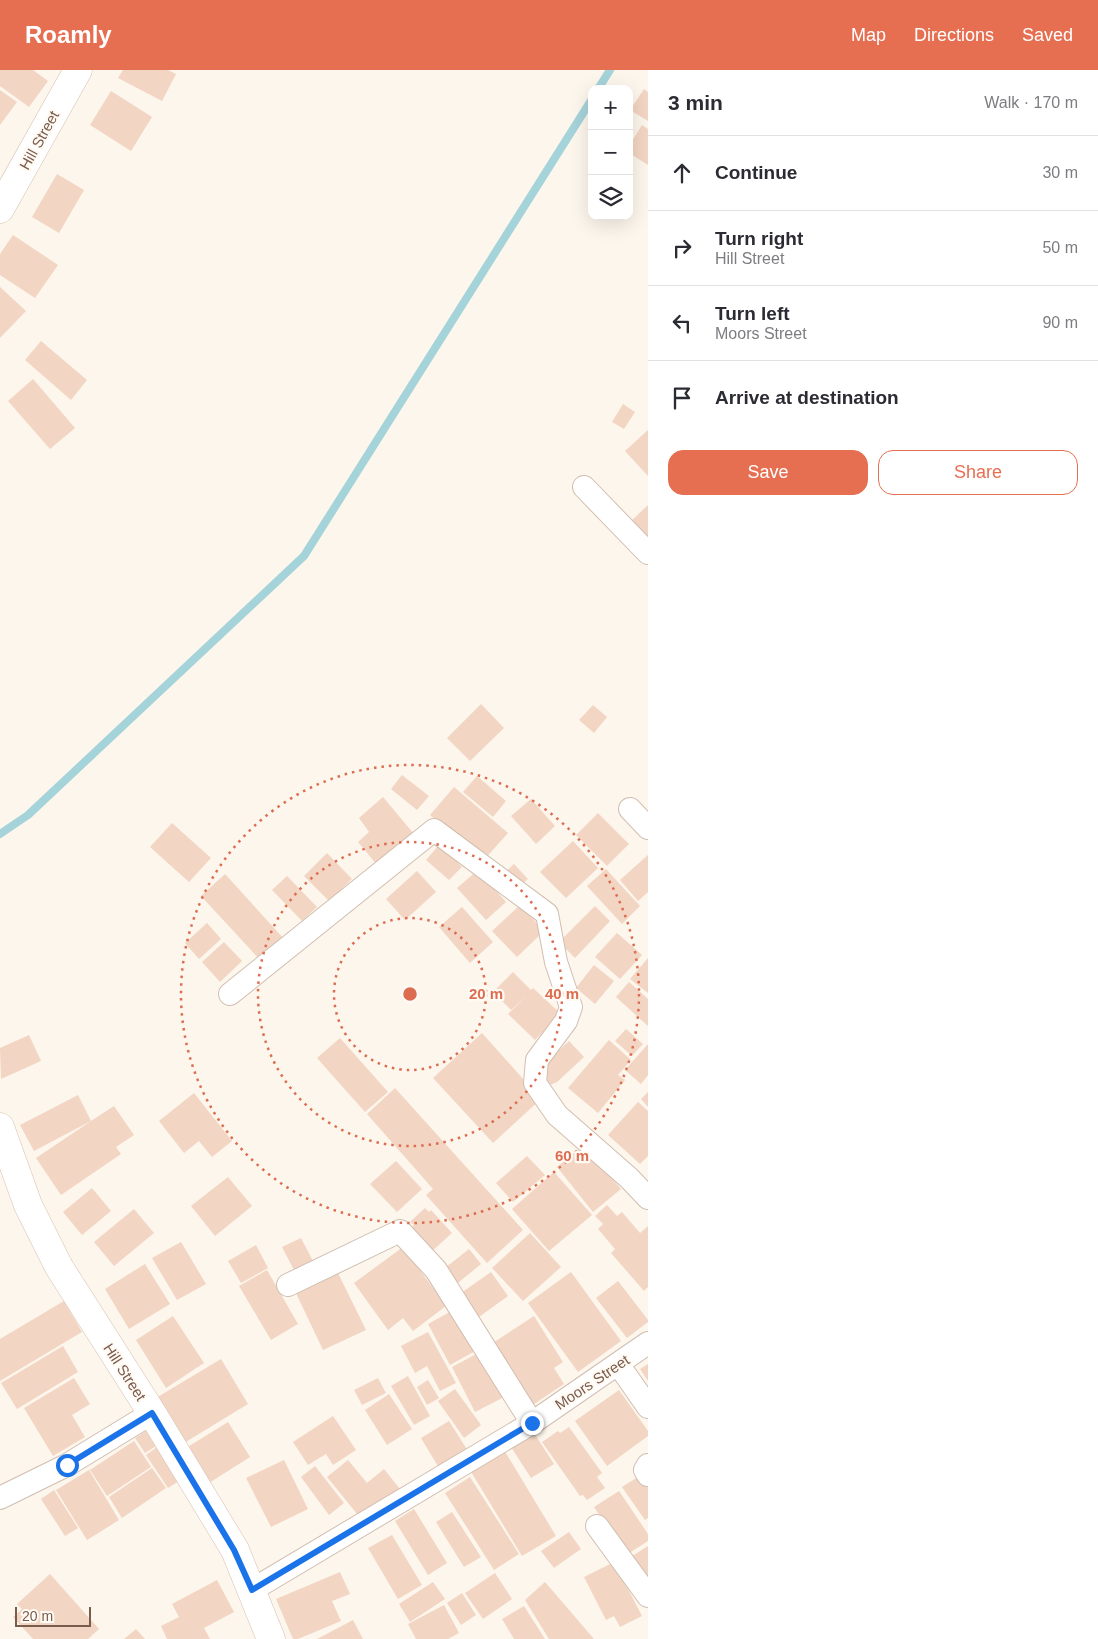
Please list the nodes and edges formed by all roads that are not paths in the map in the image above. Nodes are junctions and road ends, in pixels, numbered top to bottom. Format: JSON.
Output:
{"nodes":[{"id":1,"x":78,"y":70,"type":"edge"},
{"id":2,"x":0,"y":210,"type":"edge"},
{"id":3,"x":584,"y":487,"type":"dead end"},
{"id":4,"x":648,"y":553,"type":"edge"},
{"id":5,"x":630,"y":809,"type":"dead end"},
{"id":6,"x":648,"y":828,"type":"edge"},
{"id":7,"x":230,"y":994,"type":"dead end"},
{"id":8,"x":0,"y":1127,"type":"edge"},
{"id":9,"x":648,"y":1198,"type":"edge"},
{"id":10,"x":288,"y":1285,"type":"dead end"},
{"id":11,"x":648,"y":1343,"type":"edge"},
{"id":12,"x":618,"y":1364,"type":"junction"},
{"id":13,"x":648,"y":1407,"type":"edge"},
{"id":14,"x":152,"y":1413,"type":"junction"},
{"id":15,"x":532,"y":1423,"type":"junction"},
{"id":16,"x":648,"y":1465,"type":"edge"},
{"id":17,"x":648,"y":1474,"type":"edge"},
{"id":18,"x":0,"y":1498,"type":"edge"},
{"id":19,"x":597,"y":1526,"type":"dead end"},
{"id":20,"x":252,"y":1590,"type":"junction"},
{"id":21,"x":648,"y":1596,"type":"edge"},
{"id":22,"x":271,"y":1639,"type":"edge"}],
"edges":[{"from":1,"to":2,"type":"main road","name":"Hill Street"},
{"from":3,"to":4,"type":"street"},
{"from":5,"to":6,"type":"street"},
{"from":7,"to":9,"type":"street"},
{"from":8,"to":14,"type":"main road","name":"Hill Street"},
{"from":10,"to":15,"type":"street"},
{"from":11,"to":12,"type":"street","name":"Moors Street"},
{"from":12,"to":13,"type":"street"},
{"from":12,"to":15,"type":"street","name":"Moors Street"},
{"from":14,"to":18,"type":"street"},
{"from":14,"to":20,"type":"main road","name":"Hill Street"},
{"from":15,"to":20,"type":"street","name":"Moors Street"},
{"from":16,"to":17,"type":"street"},
{"from":19,"to":21,"type":"street"},
{"from":20,"to":22,"type":"main road","name":"Hill Street"}]}
